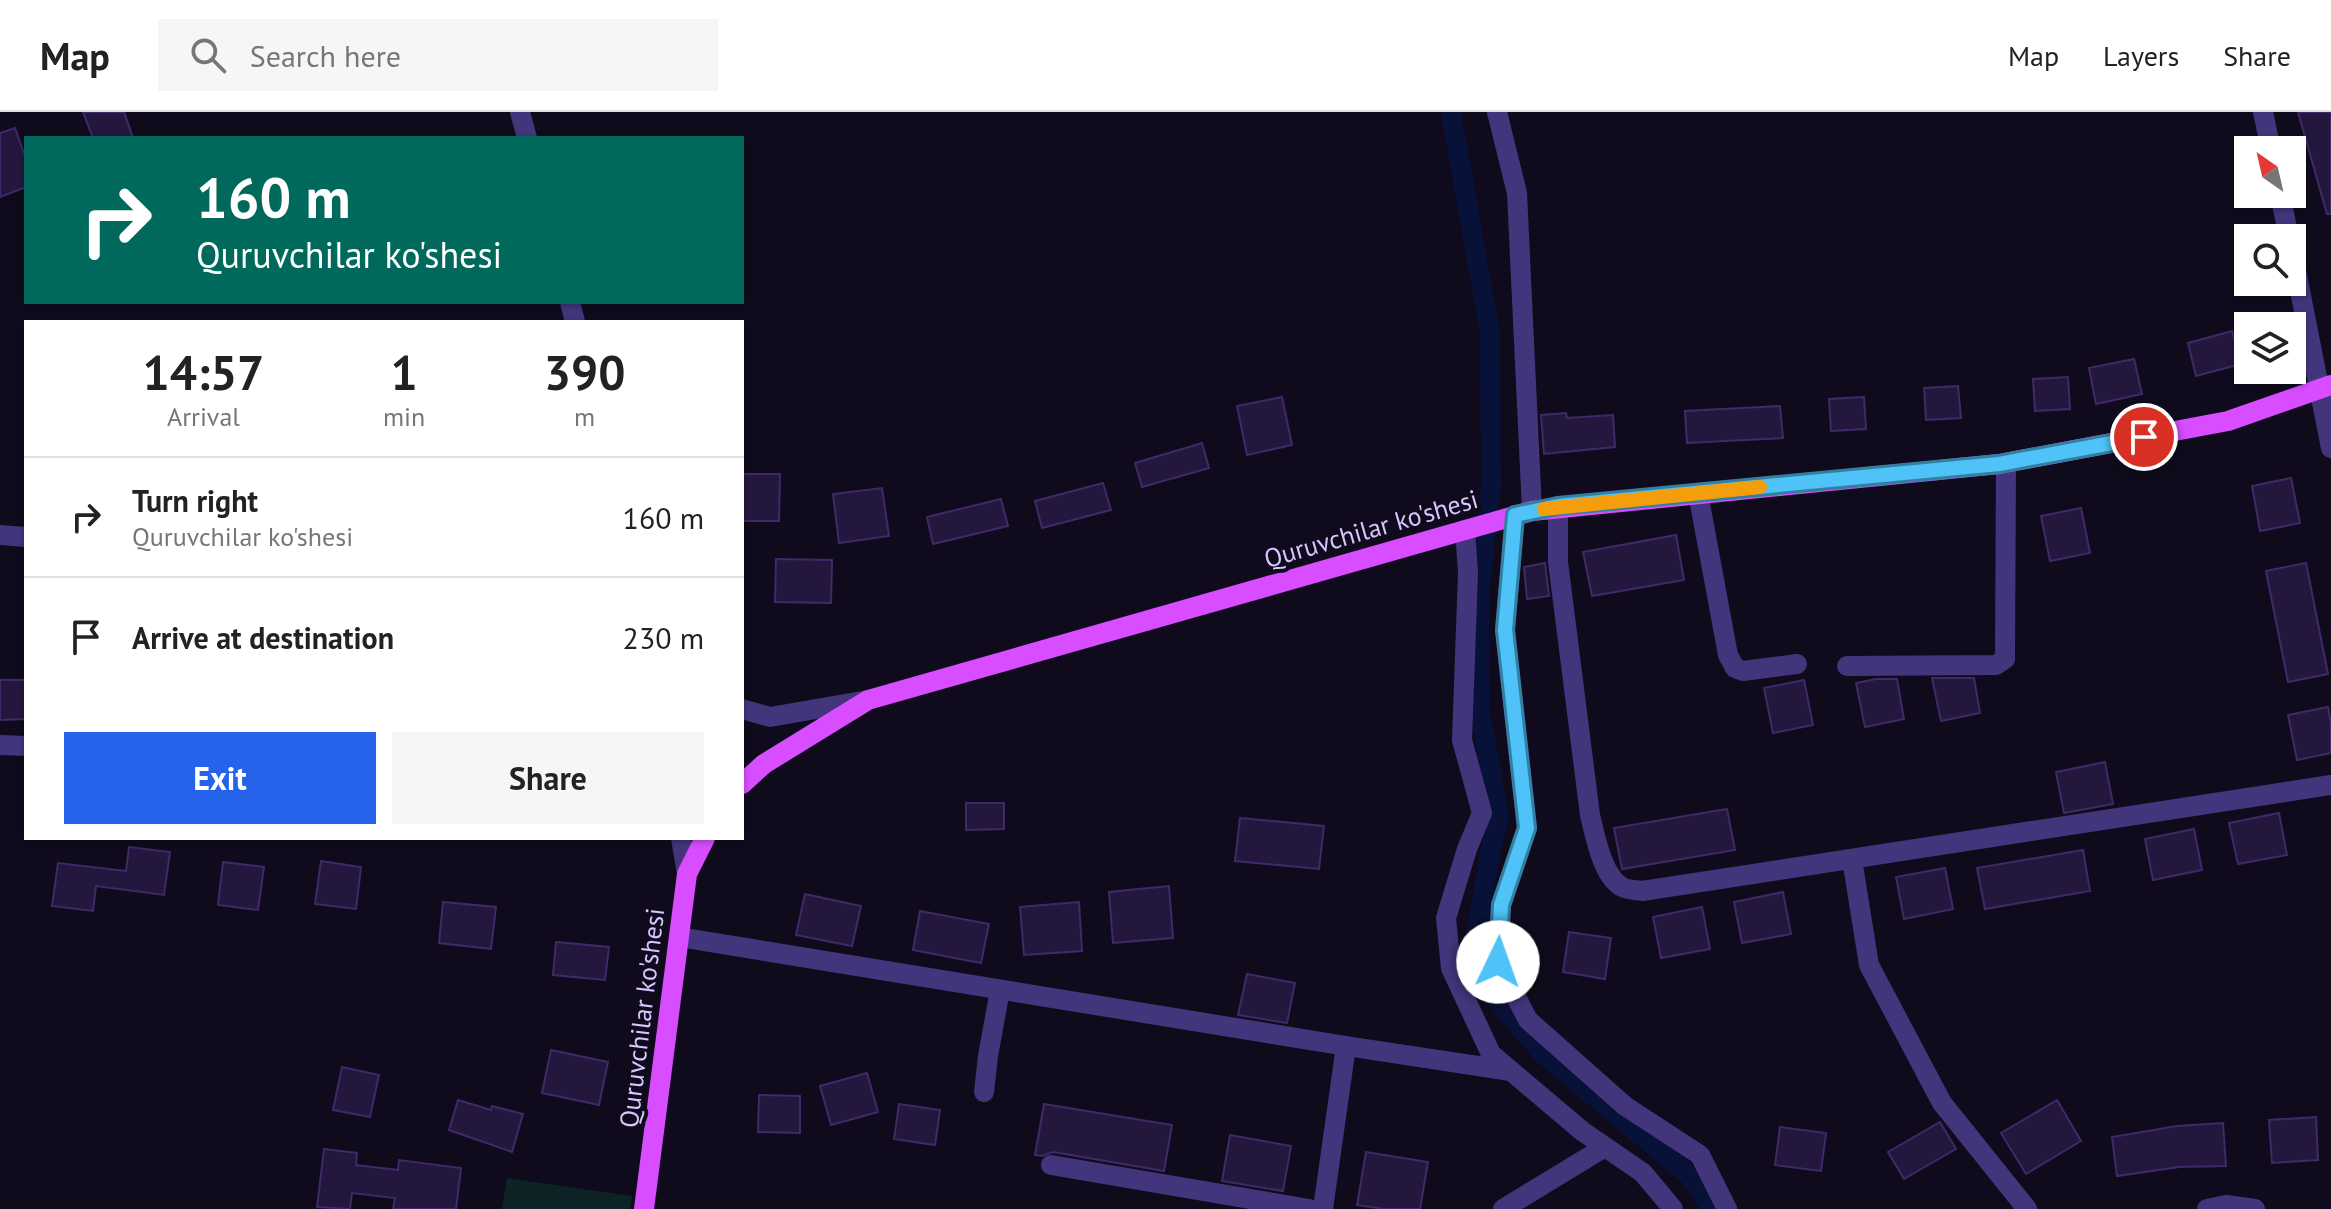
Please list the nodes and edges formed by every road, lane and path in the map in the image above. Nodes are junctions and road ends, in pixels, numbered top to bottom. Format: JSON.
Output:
{"nodes":[{"id":1,"x":520,"y":112,"type":"edge"},
{"id":2,"x":1497,"y":112,"type":"edge"},
{"id":3,"x":2263,"y":112,"type":"edge"},
{"id":4,"x":526,"y":136,"type":"edge"},
{"id":5,"x":2268,"y":136,"type":"edge"},
{"id":6,"x":2304,"y":296,"type":"edge"},
{"id":7,"x":2326,"y":386,"type":"edge"},
{"id":8,"x":2331,"y":448,"type":"edge"},
{"id":9,"x":2006,"y":463,"type":"junction"},
{"id":10,"x":1698,"y":493,"type":"junction"},
{"id":11,"x":1558,"y":506,"type":"junction"},
{"id":12,"x":1517,"y":515,"type":"junction"},
{"id":13,"x":1472,"y":528,"type":"junction"},
{"id":14,"x":0,"y":535,"type":"edge"},
{"id":15,"x":24,"y":537,"type":"edge"},
{"id":16,"x":1797,"y":664,"type":"dead end"},
{"id":17,"x":1847,"y":666,"type":"dead end"},
{"id":18,"x":868,"y":700,"type":"junction"},
{"id":19,"x":744,"y":710,"type":"edge"},
{"id":20,"x":0,"y":745,"type":"edge"},
{"id":21,"x":24,"y":746,"type":"edge"},
{"id":22,"x":744,"y":782,"type":"edge"},
{"id":23,"x":2331,"y":785,"type":"edge"},
{"id":24,"x":681,"y":840,"type":"edge"},
{"id":25,"x":704,"y":840,"type":"edge"},
{"id":26,"x":1852,"y":859,"type":"junction"},
{"id":27,"x":687,"y":874,"type":"junction"},
{"id":28,"x":679,"y":937,"type":"junction"},
{"id":29,"x":1000,"y":990,"type":"junction"},
{"id":30,"x":1346,"y":1046,"type":"junction"},
{"id":31,"x":1511,"y":1071,"type":"junction"},
{"id":32,"x":984,"y":1092,"type":"dead end"},
{"id":33,"x":1605,"y":1147,"type":"junction"},
{"id":34,"x":1051,"y":1165,"type":"dead end"},
{"id":35,"x":644,"y":1209,"type":"edge"},
{"id":36,"x":1309,"y":1209,"type":"edge"},
{"id":37,"x":1323,"y":1209,"type":"edge"},
{"id":38,"x":1503,"y":1209,"type":"edge"},
{"id":39,"x":1673,"y":1209,"type":"edge"},
{"id":40,"x":1727,"y":1209,"type":"edge"},
{"id":41,"x":2027,"y":1209,"type":"edge"},
{"id":42,"x":2207,"y":1209,"type":"edge"},
{"id":43,"x":2255,"y":1209,"type":"edge"}],
"edges":[{"from":1,"to":4,"type":"street"},
{"from":2,"to":12,"type":"street"},
{"from":3,"to":5,"type":"street"},
{"from":6,"to":7,"type":"street"},
{"from":7,"to":8,"type":"street"},
{"from":7,"to":9,"type":"main road","name":"Quruvchilar ko'shesi"},
{"from":9,"to":10,"type":"main road","name":"Quruvchilar ko'shesi"},
{"from":9,"to":17,"type":"street"},
{"from":10,"to":11,"type":"main road","name":"Quruvchilar ko'shesi"},
{"from":10,"to":16,"type":"street"},
{"from":11,"to":12,"type":"main road","name":"Quruvchilar ko'shesi"},
{"from":11,"to":26,"type":"street"},
{"from":12,"to":13,"type":"main road","name":"Quruvchilar ko'shesi"},
{"from":12,"to":40,"type":"street"},
{"from":13,"to":18,"type":"main road","name":"Quruvchilar ko'shesi"},
{"from":13,"to":31,"type":"street"},
{"from":14,"to":15,"type":"street"},
{"from":18,"to":19,"type":"street"},
{"from":18,"to":22,"type":"main road","name":"Quruvchilar ko'shesi"},
{"from":20,"to":21,"type":"street"},
{"from":23,"to":26,"type":"street"},
{"from":24,"to":27,"type":"street"},
{"from":25,"to":27,"type":"main road","name":"Quruvchilar ko'shesi"},
{"from":26,"to":41,"type":"street"},
{"from":27,"to":28,"type":"main road","name":"Quruvchilar ko'shesi"},
{"from":28,"to":29,"type":"street"},
{"from":28,"to":35,"type":"main road","name":"Quruvchilar ko'shesi"},
{"from":29,"to":30,"type":"street"},
{"from":29,"to":32,"type":"street"},
{"from":30,"to":31,"type":"street"},
{"from":30,"to":37,"type":"street"},
{"from":31,"to":33,"type":"street"},
{"from":33,"to":38,"type":"street"},
{"from":33,"to":39,"type":"street"},
{"from":34,"to":36,"type":"street"},
{"from":42,"to":43,"type":"street"}]}
